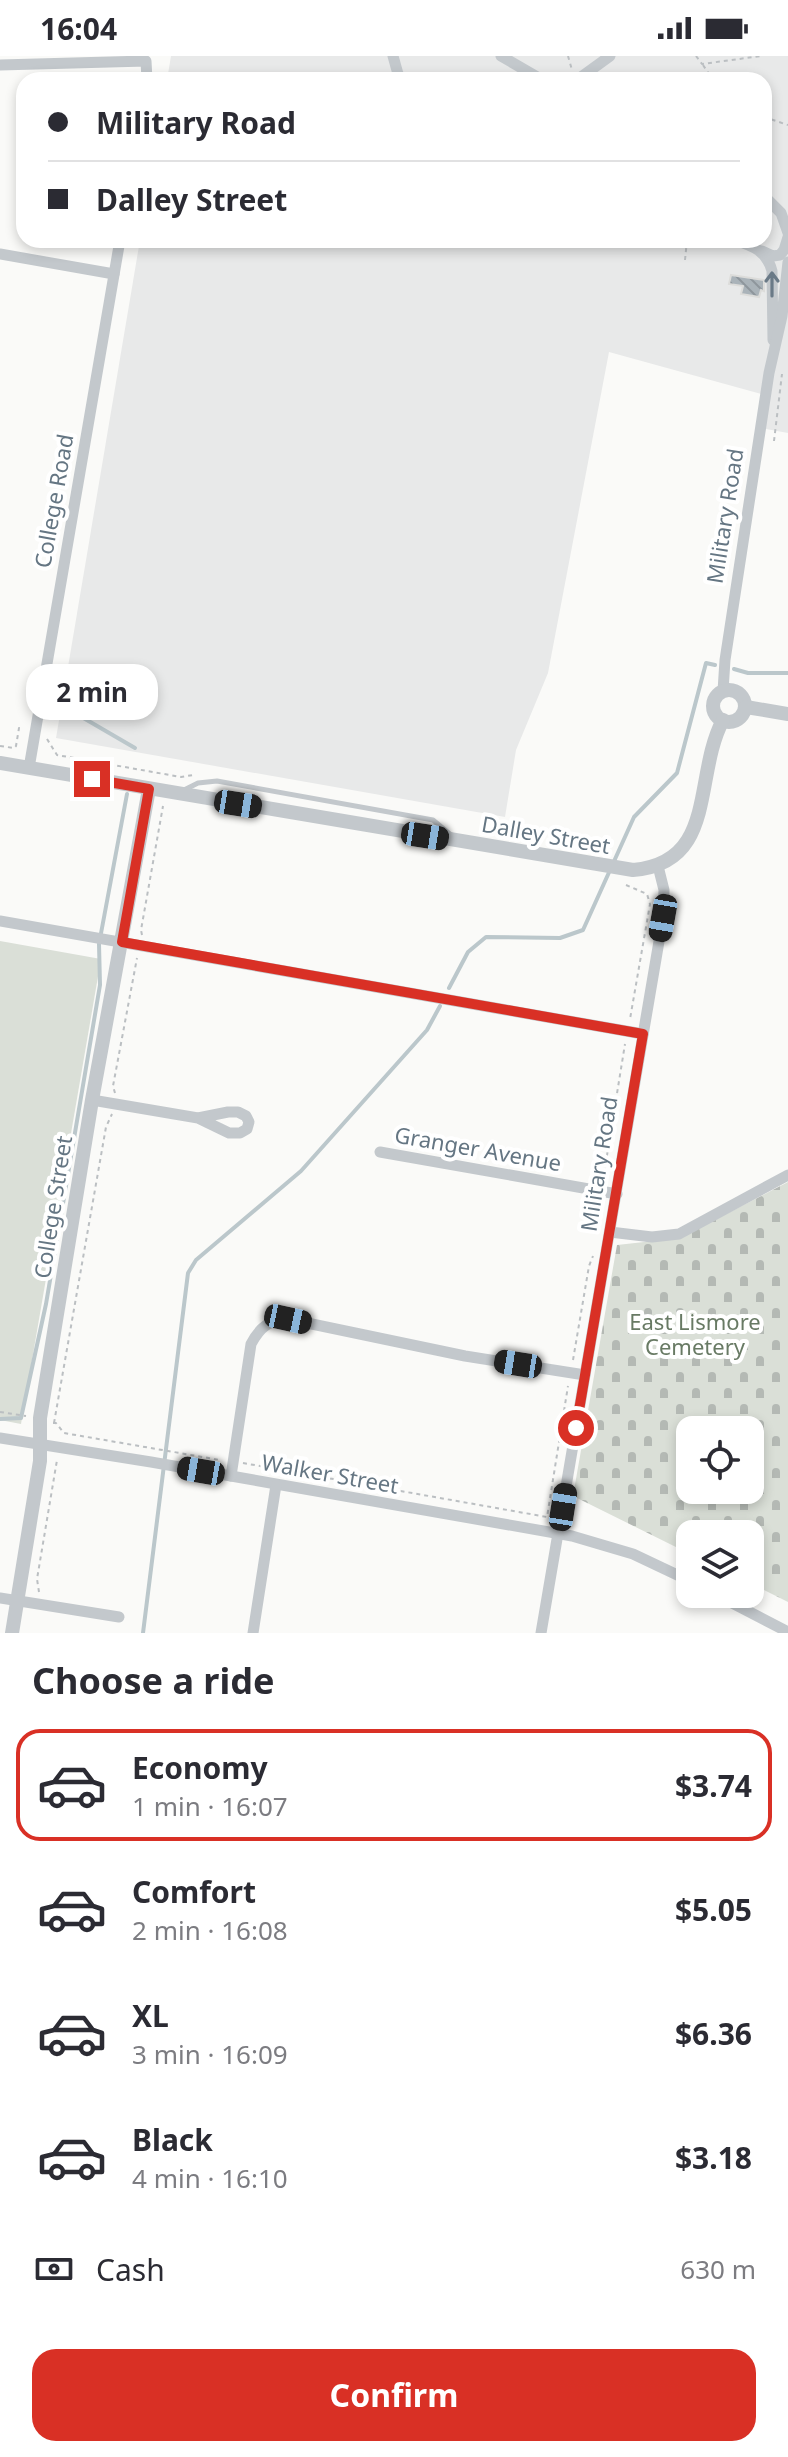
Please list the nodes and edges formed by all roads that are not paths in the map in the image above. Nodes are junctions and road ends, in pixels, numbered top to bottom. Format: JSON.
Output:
{"nodes":[{"id":1,"x":501,"y":56,"type":"edge"},
{"id":2,"x":610,"y":56,"type":"edge"},
{"id":3,"x":0,"y":65,"type":"edge"},
{"id":4,"x":147,"y":72,"type":"edge"},
{"id":5,"x":529,"y":72,"type":"edge"},
{"id":6,"x":587,"y":72,"type":"edge"},
{"id":7,"x":772,"y":204,"type":"edge"},
{"id":8,"x":788,"y":235,"type":"edge"},
{"id":9,"x":119,"y":248,"type":"edge"},
{"id":10,"x":754,"y":248,"type":"edge"},
{"id":11,"x":759,"y":250,"type":"junction"},
{"id":12,"x":0,"y":254,"type":"edge"},
{"id":13,"x":788,"y":262,"type":"edge"},
{"id":14,"x":114,"y":274,"type":"junction"},
{"id":15,"x":773,"y":348,"type":"junction"},
{"id":16,"x":723,"y":691,"type":"junction"},
{"id":17,"x":746,"y":707,"type":"junction"},
{"id":18,"x":788,"y":714,"type":"edge"},
{"id":19,"x":723,"y":720,"type":"junction"},
{"id":20,"x":0,"y":763,"type":"edge"},
{"id":21,"x":29,"y":768,"type":"junction"},
{"id":22,"x":135,"y":787,"type":"junction"},
{"id":23,"x":658,"y":866,"type":"junction"},
{"id":24,"x":0,"y":921,"type":"edge"},
{"id":25,"x":122,"y":942,"type":"junction"},
{"id":26,"x":643,"y":1034,"type":"junction"},
{"id":27,"x":92,"y":1100,"type":"junction"},
{"id":28,"x":198,"y":1118,"type":"dead end"},
{"id":29,"x":380,"y":1152,"type":"dead end"},
{"id":30,"x":788,"y":1175,"type":"edge"},
{"id":31,"x":617,"y":1194,"type":"junction"},
{"id":32,"x":610,"y":1232,"type":"junction"},
{"id":33,"x":585,"y":1375,"type":"junction"},
{"id":34,"x":0,"y":1438,"type":"edge"},
{"id":35,"x":39,"y":1445,"type":"junction"},
{"id":36,"x":231,"y":1476,"type":"junction"},
{"id":37,"x":276,"y":1485,"type":"junction"},
{"id":38,"x":558,"y":1534,"type":"junction"},
{"id":39,"x":676,"y":1574,"type":"edge"},
{"id":40,"x":0,"y":1598,"type":"edge"},
{"id":41,"x":17,"y":1601,"type":"junction"},
{"id":42,"x":742,"y":1608,"type":"edge"},
{"id":43,"x":119,"y":1617,"type":"dead end"},
{"id":44,"x":788,"y":1632,"type":"edge"},
{"id":45,"x":12,"y":1633,"type":"edge"},
{"id":46,"x":253,"y":1633,"type":"edge"},
{"id":47,"x":541,"y":1633,"type":"edge"}],
"edges":[{"from":1,"to":5,"type":"street"},
{"from":2,"to":6,"type":"street"},
{"from":3,"to":4,"type":"street"},
{"from":7,"to":8,"type":"street"},
{"from":8,"to":11,"type":"street"},
{"from":9,"to":14,"type":"street","name":"College Road"},
{"from":10,"to":11,"type":"street"},
{"from":15,"to":11,"type":"street","one_way":true},
{"from":12,"to":14,"type":"street"},
{"from":13,"to":15,"type":"street"},
{"from":14,"to":21,"type":"street","name":"College Road"},
{"from":15,"to":16,"type":"street","name":"Military Road"},
{"from":16,"to":17,"type":"street"},
{"from":16,"to":19,"type":"street"},
{"from":17,"to":18,"type":"street"},
{"from":17,"to":19,"type":"street"},
{"from":19,"to":23,"type":"street"},
{"from":20,"to":21,"type":"street","name":"Dalley Street"},
{"from":21,"to":22,"type":"street","name":"Dalley Street"},
{"from":22,"to":23,"type":"street","name":"Dalley Street"},
{"from":22,"to":25,"type":"street","name":"College Street"},
{"from":23,"to":26,"type":"street","name":"Military Road"},
{"from":24,"to":25,"type":"street"},
{"from":25,"to":26,"type":"street"},
{"from":25,"to":27,"type":"street","name":"College Street"},
{"from":26,"to":31,"type":"street","name":"Military Road"},
{"from":27,"to":28,"type":"street"},
{"from":27,"to":35,"type":"street","name":"College Street"},
{"from":29,"to":31,"type":"street","name":"Granger Avenue"},
{"from":30,"to":32,"type":"street"},
{"from":31,"to":32,"type":"street","name":"Military Road"},
{"from":32,"to":33,"type":"street","name":"Military Road"},
{"from":33,"to":36,"type":"street"},
{"from":33,"to":38,"type":"street","name":"Military Road"},
{"from":34,"to":35,"type":"street","name":"Walker Street"},
{"from":35,"to":36,"type":"street","name":"Walker Street"},
{"from":35,"to":41,"type":"street","name":"College Street"},
{"from":36,"to":37,"type":"street","name":"Walker Street"},
{"from":37,"to":38,"type":"street","name":"Walker Street"},
{"from":37,"to":46,"type":"street"},
{"from":38,"to":39,"type":"street","name":"Walker Street"},
{"from":38,"to":47,"type":"street","name":"Military Road"},
{"from":40,"to":41,"type":"street"},
{"from":41,"to":43,"type":"street"},
{"from":41,"to":45,"type":"street","name":"College Street"},
{"from":42,"to":44,"type":"street"}]}
